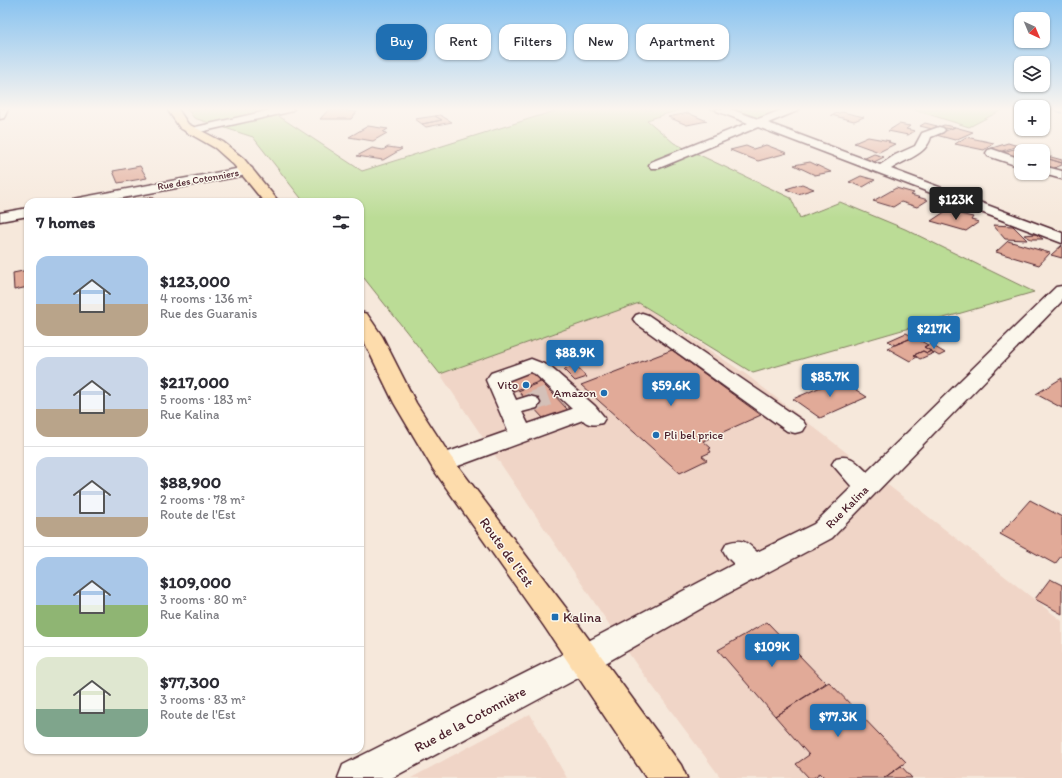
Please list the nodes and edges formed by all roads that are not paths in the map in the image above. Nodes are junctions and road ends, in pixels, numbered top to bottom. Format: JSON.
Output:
{"nodes":[{"id":1,"x":219,"y":145,"type":"edge"},
{"id":2,"x":706,"y":145,"type":"edge"},
{"id":3,"x":817,"y":145,"type":"edge"},
{"id":4,"x":923,"y":145,"type":"edge"},
{"id":5,"x":992,"y":153,"type":"dead end"},
{"id":6,"x":1014,"y":161,"type":"edge"},
{"id":7,"x":655,"y":166,"type":"dead end"},
{"id":8,"x":247,"y":170,"type":"junction"},
{"id":9,"x":881,"y":170,"type":"junction"},
{"id":10,"x":1050,"y":172,"type":"edge"},
{"id":11,"x":1062,"y":176,"type":"edge"},
{"id":12,"x":110,"y":198,"type":"edge"},
{"id":13,"x":269,"y":198,"type":"edge"},
{"id":14,"x":24,"y":213,"type":"edge"},
{"id":15,"x":0,"y":217,"type":"edge"},
{"id":16,"x":1062,"y":238,"type":"edge"},
{"id":17,"x":1062,"y":291,"type":"edge"},
{"id":18,"x":642,"y":319,"type":"dead end"},
{"id":19,"x":364,"y":324,"type":"edge"},
{"id":20,"x":795,"y":426,"type":"dead end"},
{"id":21,"x":521,"y":434,"type":"junction"},
{"id":22,"x":442,"y":463,"type":"junction"},
{"id":23,"x":844,"y":464,"type":"dead end"},
{"id":24,"x":867,"y":488,"type":"junction"},
{"id":25,"x":584,"y":659,"type":"junction"},
{"id":26,"x":356,"y":778,"type":"edge"},
{"id":27,"x":668,"y":778,"type":"edge"}],
"edges":[{"from":1,"to":8,"type":"main road"},
{"from":2,"to":7,"type":"street"},
{"from":3,"to":9,"type":"street"},
{"from":4,"to":9,"type":"street"},
{"from":5,"to":6,"type":"street"},
{"from":8,"to":12,"type":"street","name":"Rue des Cotonniers"},
{"from":8,"to":13,"type":"main road"},
{"from":9,"to":16,"type":"street"},
{"from":10,"to":11,"type":"street"},
{"from":14,"to":15,"type":"street"},
{"from":17,"to":24,"type":"street","name":"Rue Kalina"},
{"from":18,"to":20,"type":"street"},
{"from":19,"to":22,"type":"main road","name":"Route de l'Est"},
{"from":21,"to":21,"type":"street"},
{"from":21,"to":22,"type":"street"},
{"from":22,"to":25,"type":"main road","name":"Route de l'Est"},
{"from":23,"to":24,"type":"street"},
{"from":24,"to":25,"type":"street","name":"Rue Kalina"},
{"from":25,"to":26,"type":"street","name":"Rue de la Cotonnière"},
{"from":25,"to":27,"type":"main road","name":"Route de l'Est"}]}
